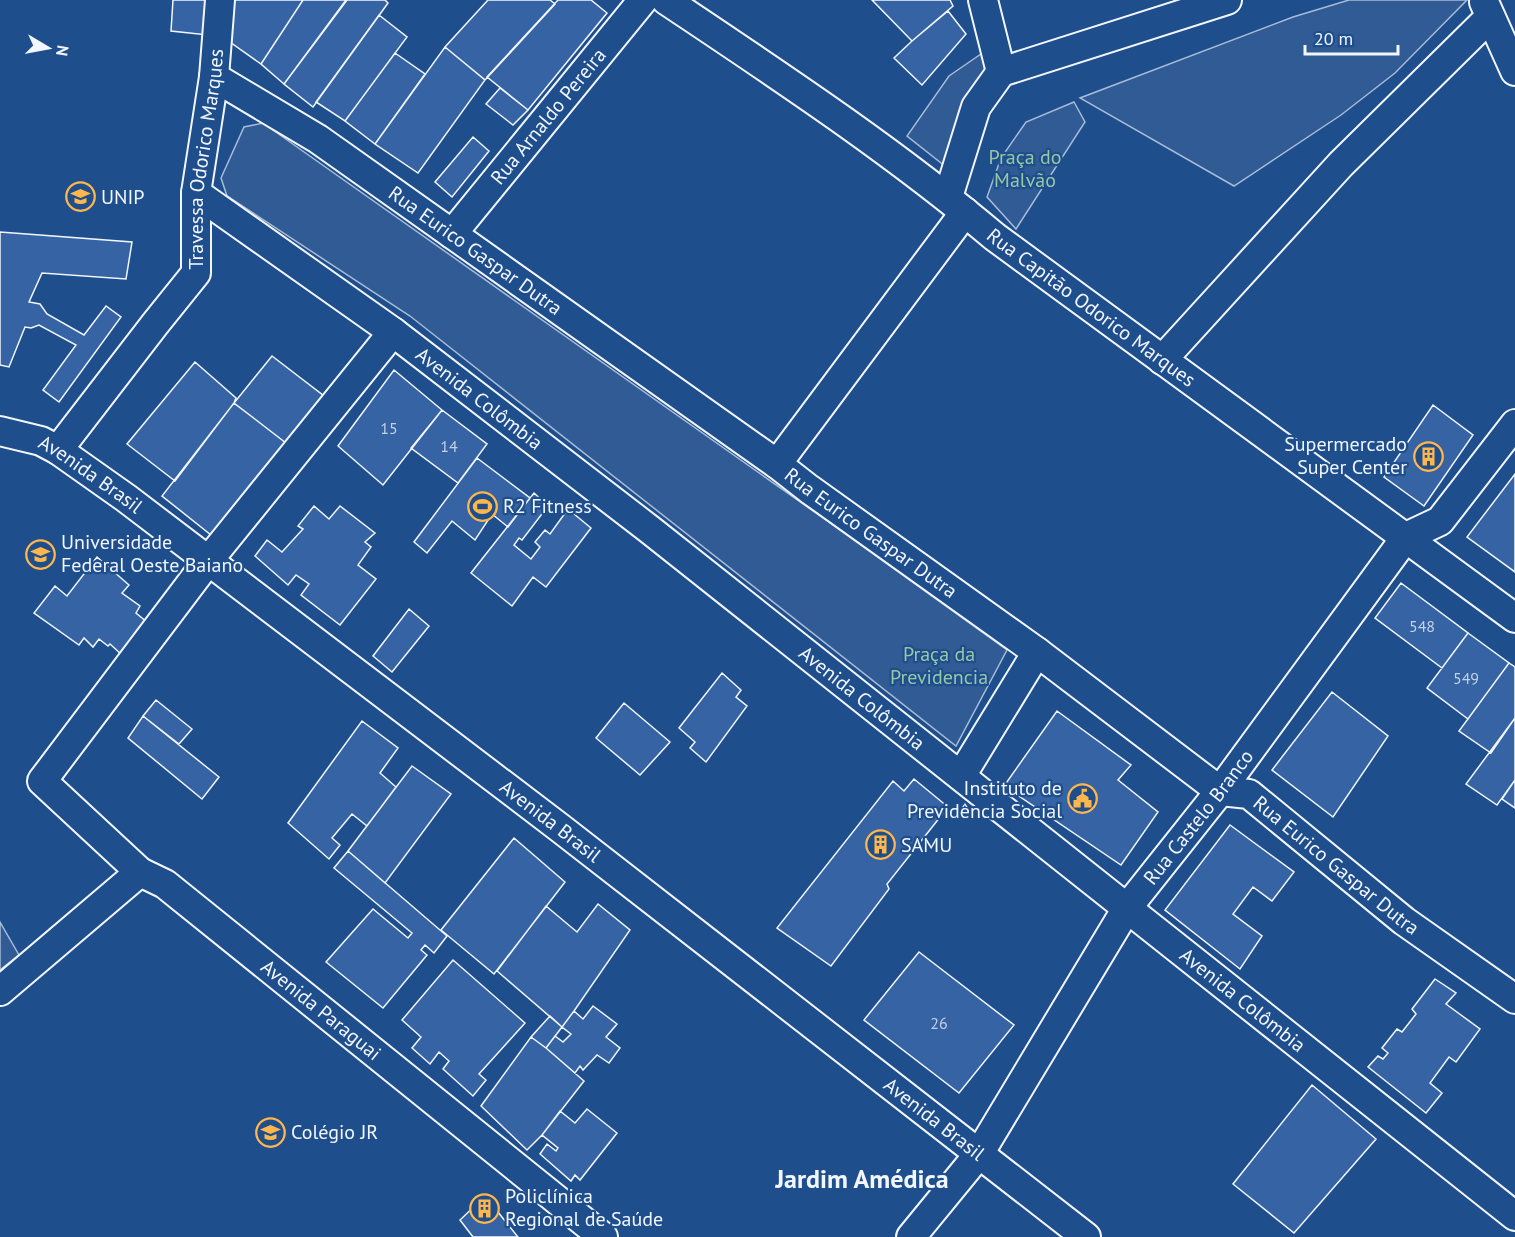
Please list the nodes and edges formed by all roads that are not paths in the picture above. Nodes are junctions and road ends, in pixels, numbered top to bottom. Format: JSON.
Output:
{"nodes":[{"id":1,"x":220,"y":0,"type":"edge"},
{"id":2,"x":643,"y":0,"type":"edge"},
{"id":3,"x":666,"y":0,"type":"edge"},
{"id":4,"x":983,"y":0,"type":"edge"},
{"id":5,"x":1227,"y":0,"type":"edge"},
{"id":6,"x":1487,"y":8,"type":"edge"},
{"id":7,"x":1515,"y":71,"type":"edge"},
{"id":8,"x":1001,"y":72,"type":"junction"},
{"id":9,"x":214,"y":77,"type":"junction"},
{"id":10,"x":196,"y":193,"type":"junction"},
{"id":11,"x":957,"y":205,"type":"junction"},
{"id":12,"x":452,"y":234,"type":"junction"},
{"id":13,"x":393,"y":332,"type":"junction"},
{"id":14,"x":1162,"y":360,"type":"junction"},
{"id":15,"x":1515,"y":424,"type":"edge"},
{"id":16,"x":0,"y":431,"type":"edge"},
{"id":17,"x":58,"y":450,"type":"junction"},
{"id":18,"x":777,"y":464,"type":"junction"},
{"id":19,"x":1406,"y":537,"type":"junction"},
{"id":20,"x":208,"y":561,"type":"junction"},
{"id":21,"x":1515,"y":618,"type":"edge"},
{"id":22,"x":1037,"y":652,"type":"junction"},
{"id":23,"x":961,"y":776,"type":"junction"},
{"id":24,"x":1220,"y":791,"type":"junction"},
{"id":25,"x":140,"y":872,"type":"junction"},
{"id":26,"x":1127,"y":908,"type":"junction"},
{"id":27,"x":0,"y":991,"type":"edge"},
{"id":28,"x":1515,"y":999,"type":"edge"},
{"id":29,"x":979,"y":1154,"type":"junction"},
{"id":30,"x":1515,"y":1216,"type":"edge"},
{"id":31,"x":603,"y":1237,"type":"edge"},
{"id":32,"x":911,"y":1237,"type":"edge"},
{"id":33,"x":1086,"y":1237,"type":"edge"}],
"edges":[{"from":1,"to":9,"type":"street","name":"Travessa Odorico Marques"},
{"from":2,"to":12,"type":"street","name":"Rua Arnaldo Pereira"},
{"from":3,"to":11,"type":"street","name":"Rua Capitão Odorico Marques"},
{"from":4,"to":8,"type":"street"},
{"from":5,"to":8,"type":"street"},
{"from":6,"to":7,"type":"street"},
{"from":6,"to":14,"type":"street"},
{"from":8,"to":11,"type":"street"},
{"from":9,"to":10,"type":"street","name":"Travessa Odorico Marques"},
{"from":9,"to":12,"type":"street","name":"Rua Eurico Gaspar Dutra"},
{"from":10,"to":13,"type":"street","name":"Avenida Colômbia"},
{"from":10,"to":17,"type":"street","name":"Travessa Odorico Marques"},
{"from":11,"to":14,"type":"street","name":"Rua Capitão Odorico Marques"},
{"from":11,"to":18,"type":"street"},
{"from":12,"to":18,"type":"street","name":"Rua Eurico Gaspar Dutra"},
{"from":13,"to":20,"type":"street"},
{"from":13,"to":23,"type":"street","name":"Avenida Colômbia"},
{"from":14,"to":19,"type":"street","name":"Rua Capitão Odorico Marques"},
{"from":15,"to":19,"type":"street","name":"Rua Castelo Branco"},
{"from":16,"to":17,"type":"street","name":"Avenida Brasil"},
{"from":17,"to":20,"type":"street","name":"Avenida Brasil"},
{"from":18,"to":22,"type":"street","name":"Rua Eurico Gaspar Dutra"},
{"from":19,"to":21,"type":"street","name":"Rua Capitão Odorico Marques"},
{"from":19,"to":24,"type":"street","name":"Rua Castelo Branco"},
{"from":20,"to":25,"type":"street","name":"Avenida Paraguai"},
{"from":20,"to":29,"type":"street","name":"Avenida Brasil"},
{"from":22,"to":23,"type":"street"},
{"from":22,"to":24,"type":"street","name":"Rua Eurico Gaspar Dutra"},
{"from":23,"to":26,"type":"street","name":"Avenida Colômbia"},
{"from":24,"to":26,"type":"street","name":"Rua Castelo Branco"},
{"from":24,"to":28,"type":"street","name":"Rua Eurico Gaspar Dutra"},
{"from":25,"to":27,"type":"street"},
{"from":25,"to":31,"type":"street","name":"Avenida Paraguai"},
{"from":26,"to":29,"type":"street","name":"Rua Castelo Branco"},
{"from":26,"to":30,"type":"street","name":"Avenida Colômbia"},
{"from":29,"to":32,"type":"street","name":"Rua Castelo Branco"},
{"from":29,"to":33,"type":"street","name":"Avenida Brasil"}]}
